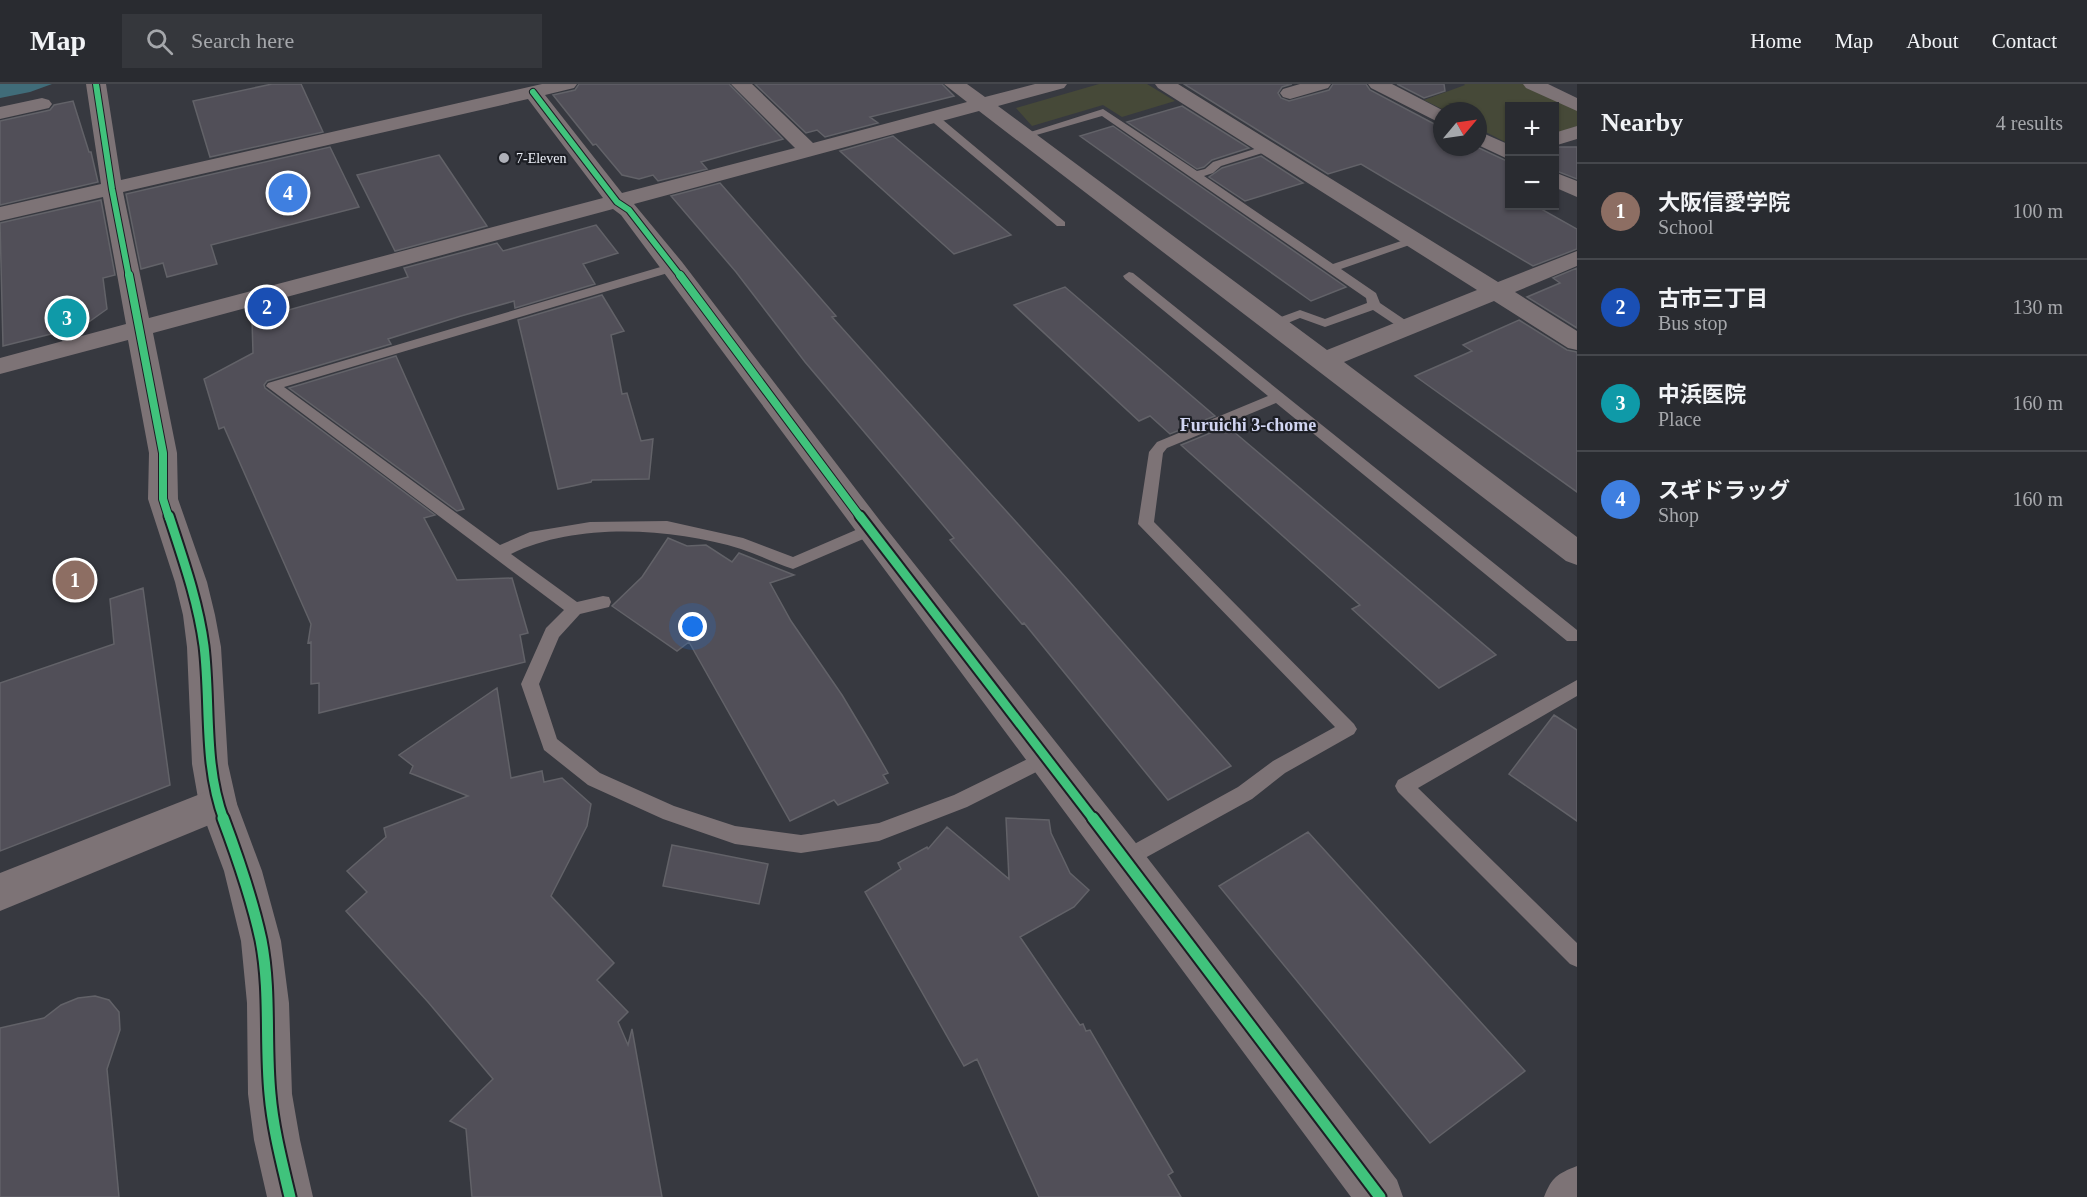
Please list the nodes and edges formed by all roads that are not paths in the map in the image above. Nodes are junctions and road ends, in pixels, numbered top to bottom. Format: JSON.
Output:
{"nodes":[{"id":1,"x":567,"y":84,"type":"edge"},
{"id":2,"x":741,"y":84,"type":"edge"},
{"id":3,"x":954,"y":84,"type":"edge"},
{"id":4,"x":1057,"y":84,"type":"edge"},
{"id":5,"x":1166,"y":84,"type":"edge"},
{"id":6,"x":1321,"y":84,"type":"edge"},
{"id":7,"x":1378,"y":84,"type":"edge"},
{"id":8,"x":1533,"y":84,"type":"edge"},
{"id":9,"x":96,"y":85,"type":"edge"},
{"id":10,"x":530,"y":88,"type":"edge"},
{"id":11,"x":1290,"y":93,"type":"dead end"},
{"id":12,"x":42,"y":104,"type":"dead end"},
{"id":13,"x":981,"y":105,"type":"junction"},
{"id":14,"x":1577,"y":105,"type":"edge"},
{"id":15,"x":0,"y":113,"type":"edge"},
{"id":16,"x":1433,"y":113,"type":"edge"},
{"id":17,"x":933,"y":117,"type":"junction"},
{"id":18,"x":1577,"y":132,"type":"edge"},
{"id":19,"x":1026,"y":135,"type":"junction"},
{"id":20,"x":1559,"y":138,"type":"edge"},
{"id":21,"x":1487,"y":142,"type":"edge"},
{"id":22,"x":1268,"y":148,"type":"junction"},
{"id":23,"x":809,"y":150,"type":"junction"},
{"id":24,"x":1505,"y":152,"type":"edge"},
{"id":25,"x":1196,"y":175,"type":"junction"},
{"id":26,"x":1559,"y":181,"type":"edge"},
{"id":27,"x":112,"y":189,"type":"junction"},
{"id":28,"x":1577,"y":190,"type":"edge"},
{"id":29,"x":617,"y":202,"type":"junction"},
{"id":30,"x":0,"y":214,"type":"edge"},
{"id":31,"x":1061,"y":224,"type":"dead end"},
{"id":32,"x":1414,"y":240,"type":"junction"},
{"id":33,"x":1577,"y":258,"type":"edge"},
{"id":34,"x":674,"y":267,"type":"junction"},
{"id":35,"x":1334,"y":268,"type":"junction"},
{"id":36,"x":1129,"y":276,"type":"dead end"},
{"id":37,"x":1496,"y":291,"type":"junction"},
{"id":38,"x":1374,"y":305,"type":"junction"},
{"id":39,"x":1275,"y":324,"type":"junction"},
{"id":40,"x":1407,"y":327,"type":"junction"},
{"id":41,"x":139,"y":330,"type":"junction"},
{"id":42,"x":1577,"y":342,"type":"edge"},
{"id":43,"x":1323,"y":360,"type":"junction"},
{"id":44,"x":0,"y":366,"type":"edge"},
{"id":45,"x":1277,"y":397,"type":"junction"},
{"id":46,"x":870,"y":530,"type":"junction"},
{"id":47,"x":500,"y":552,"type":"junction"},
{"id":48,"x":1577,"y":553,"type":"edge"},
{"id":49,"x":603,"y":602,"type":"dead end"},
{"id":50,"x":576,"y":609,"type":"junction"},
{"id":51,"x":1573,"y":636,"type":"dead end"},
{"id":52,"x":1577,"y":687,"type":"edge"},
{"id":53,"x":1046,"y":758,"type":"junction"},
{"id":54,"x":218,"y":804,"type":"junction"},
{"id":55,"x":1125,"y":860,"type":"junction"},
{"id":56,"x":0,"y":892,"type":"edge"},
{"id":57,"x":1577,"y":957,"type":"edge"},
{"id":58,"x":1577,"y":1189,"type":"edge"},
{"id":59,"x":290,"y":1197,"type":"edge"},
{"id":60,"x":1380,"y":1197,"type":"edge"},
{"id":61,"x":1567,"y":1197,"type":"edge"}],
"edges":[{"from":1,"to":10,"type":"street"},
{"from":2,"to":23,"type":"street"},
{"from":3,"to":13,"type":"street"},
{"from":4,"to":13,"type":"street"},
{"from":5,"to":22,"type":"street"},
{"from":6,"to":11,"type":"street"},
{"from":7,"to":16,"type":"street"},
{"from":8,"to":14,"type":"street"},
{"from":9,"to":27,"type":"street"},
{"from":10,"to":27,"type":"street"},
{"from":10,"to":29,"type":"street"},
{"from":12,"to":15,"type":"street"},
{"from":13,"to":17,"type":"street"},
{"from":13,"to":19,"type":"street"},
{"from":17,"to":23,"type":"street"},
{"from":17,"to":31,"type":"lane"},
{"from":18,"to":20,"type":"street"},
{"from":19,"to":25,"type":"lane"},
{"from":19,"to":39,"type":"street"},
{"from":21,"to":24,"type":"street"},
{"from":22,"to":25,"type":"lane"},
{"from":22,"to":32,"type":"street"},
{"from":23,"to":29,"type":"street"},
{"from":25,"to":35,"type":"lane"},
{"from":26,"to":28,"type":"street"},
{"from":27,"to":30,"type":"street"},
{"from":27,"to":41,"type":"street"},
{"from":29,"to":34,"type":"street"},
{"from":29,"to":41,"type":"street"},
{"from":32,"to":35,"type":"lane"},
{"from":32,"to":37,"type":"street"},
{"from":33,"to":37,"type":"street"},
{"from":34,"to":46,"type":"street"},
{"from":34,"to":47,"type":"lane"},
{"from":35,"to":38,"type":"lane"},
{"from":36,"to":45,"type":"lane"},
{"from":37,"to":40,"type":"street"},
{"from":37,"to":42,"type":"street"},
{"from":38,"to":39,"type":"lane"},
{"from":38,"to":40,"type":"lane"},
{"from":39,"to":43,"type":"street"},
{"from":40,"to":43,"type":"street"},
{"from":41,"to":44,"type":"street"},
{"from":41,"to":54,"type":"street"},
{"from":43,"to":48,"type":"street"},
{"from":45,"to":51,"type":"lane"},
{"from":45,"to":55,"type":"lane"},
{"from":46,"to":47,"type":"lane"},
{"from":46,"to":53,"type":"street"},
{"from":47,"to":50,"type":"lane"},
{"from":49,"to":50,"type":"lane"},
{"from":50,"to":53,"type":"lane"},
{"from":52,"to":57,"type":"lane"},
{"from":53,"to":55,"type":"street"},
{"from":54,"to":56,"type":"street"},
{"from":54,"to":59,"type":"street"},
{"from":55,"to":60,"type":"street"},
{"from":58,"to":61,"type":"street"}]}
